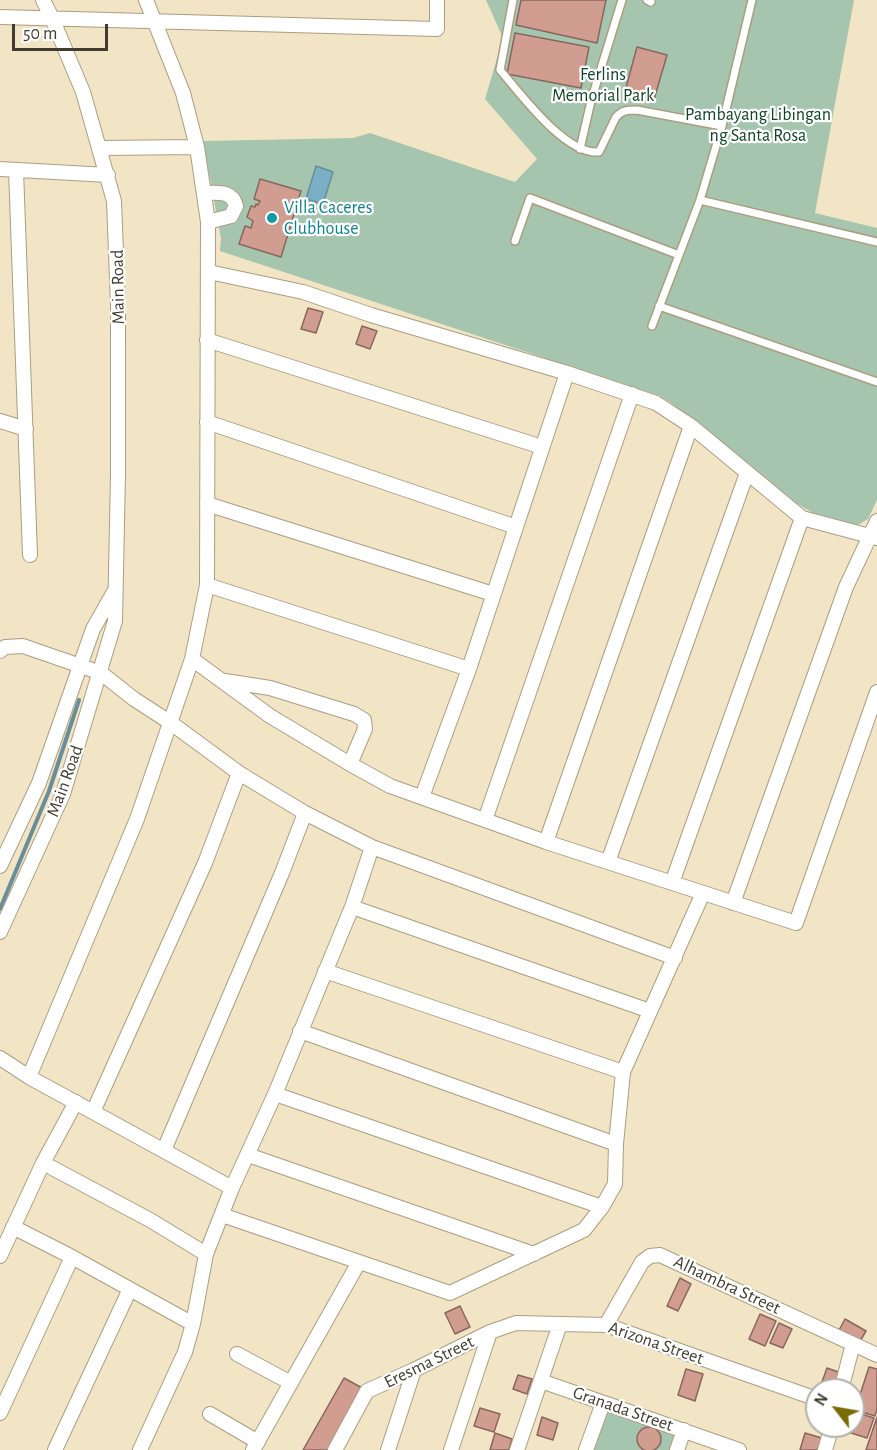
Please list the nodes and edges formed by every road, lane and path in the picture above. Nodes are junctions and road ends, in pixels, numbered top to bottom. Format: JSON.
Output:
{"nodes":[{"id":1,"x":43,"y":0,"type":"edge"},
{"id":2,"x":146,"y":0,"type":"edge"},
{"id":3,"x":437,"y":0,"type":"edge"},
{"id":4,"x":513,"y":0,"type":"edge"},
{"id":5,"x":622,"y":0,"type":"edge"},
{"id":6,"x":752,"y":0,"type":"edge"},
{"id":7,"x":0,"y":16,"type":"edge"},
{"id":8,"x":52,"y":18,"type":"junction"},
{"id":9,"x":155,"y":21,"type":"junction"},
{"id":10,"x":722,"y":126,"type":"junction"},
{"id":11,"x":197,"y":147,"type":"junction"},
{"id":12,"x":100,"y":148,"type":"junction"},
{"id":13,"x":580,"y":149,"type":"junction"},
{"id":14,"x":0,"y":169,"type":"edge"},
{"id":15,"x":16,"y":170,"type":"junction"},
{"id":16,"x":108,"y":175,"type":"junction"},
{"id":17,"x":204,"y":194,"type":"junction"},
{"id":18,"x":700,"y":200,"type":"junction"},
{"id":19,"x":208,"y":222,"type":"junction"},
{"id":20,"x":515,"y":241,"type":"dead end"},
{"id":21,"x":877,"y":242,"type":"edge"},
{"id":22,"x":679,"y":255,"type":"junction"},
{"id":23,"x":209,"y":272,"type":"junction"},
{"id":24,"x":659,"y":306,"type":"junction"},
{"id":25,"x":652,"y":326,"type":"dead end"},
{"id":26,"x":207,"y":340,"type":"junction"},
{"id":27,"x":567,"y":373,"type":"junction"},
{"id":28,"x":877,"y":382,"type":"edge"},
{"id":29,"x":632,"y":394,"type":"junction"},
{"id":30,"x":0,"y":421,"type":"edge"},
{"id":31,"x":207,"y":422,"type":"junction"},
{"id":32,"x":691,"y":426,"type":"junction"},
{"id":33,"x":26,"y":429,"type":"junction"},
{"id":34,"x":542,"y":447,"type":"junction"},
{"id":35,"x":747,"y":473,"type":"junction"},
{"id":36,"x":207,"y":504,"type":"junction"},
{"id":37,"x":802,"y":518,"type":"junction"},
{"id":38,"x":877,"y":521,"type":"edge"},
{"id":39,"x":516,"y":527,"type":"junction"},
{"id":40,"x":873,"y":537,"type":"edge"},
{"id":41,"x":30,"y":555,"type":"dead end"},
{"id":42,"x":207,"y":585,"type":"junction"},
{"id":43,"x":116,"y":587,"type":"junction"},
{"id":44,"x":493,"y":594,"type":"junction"},
{"id":45,"x":0,"y":651,"type":"edge"},
{"id":46,"x":192,"y":658,"type":"junction"},
{"id":47,"x":80,"y":665,"type":"junction"},
{"id":48,"x":469,"y":669,"type":"junction"},
{"id":49,"x":101,"y":673,"type":"junction"},
{"id":50,"x":223,"y":680,"type":"junction"},
{"id":51,"x":877,"y":692,"type":"edge"},
{"id":52,"x":171,"y":723,"type":"junction"},
{"id":53,"x":350,"y":764,"type":"junction"},
{"id":54,"x":239,"y":773,"type":"junction"},
{"id":55,"x":423,"y":797,"type":"junction"},
{"id":56,"x":304,"y":813,"type":"junction"},
{"id":57,"x":485,"y":820,"type":"junction"},
{"id":58,"x":546,"y":842,"type":"junction"},
{"id":59,"x":4,"y":846,"type":"edge"},
{"id":60,"x":372,"y":847,"type":"junction"},
{"id":61,"x":608,"y":862,"type":"junction"},
{"id":62,"x":0,"y":866,"type":"edge"},
{"id":63,"x":672,"y":883,"type":"junction"},
{"id":64,"x":703,"y":893,"type":"junction"},
{"id":65,"x":733,"y":903,"type":"junction"},
{"id":66,"x":352,"y":907,"type":"junction"},
{"id":67,"x":0,"y":932,"type":"edge"},
{"id":68,"x":675,"y":958,"type":"junction"},
{"id":69,"x":325,"y":971,"type":"junction"},
{"id":70,"x":650,"y":1011,"type":"junction"},
{"id":71,"x":300,"y":1031,"type":"junction"},
{"id":72,"x":0,"y":1058,"type":"edge"},
{"id":73,"x":623,"y":1072,"type":"junction"},
{"id":74,"x":29,"y":1077,"type":"junction"},
{"id":75,"x":275,"y":1094,"type":"junction"},
{"id":76,"x":76,"y":1102,"type":"junction"},
{"id":77,"x":93,"y":1112,"type":"junction"},
{"id":78,"x":616,"y":1144,"type":"junction"},
{"id":79,"x":164,"y":1150,"type":"junction"},
{"id":80,"x":248,"y":1155,"type":"junction"},
{"id":81,"x":44,"y":1163,"type":"junction"},
{"id":82,"x":232,"y":1188,"type":"junction"},
{"id":83,"x":602,"y":1207,"type":"junction"},
{"id":84,"x":222,"y":1215,"type":"junction"},
{"id":85,"x":13,"y":1227,"type":"junction"},
{"id":86,"x":206,"y":1254,"type":"junction"},
{"id":87,"x":534,"y":1254,"type":"junction"},
{"id":88,"x":0,"y":1256,"type":"edge"},
{"id":89,"x":72,"y":1257,"type":"junction"},
{"id":90,"x":359,"y":1262,"type":"junction"},
{"id":91,"x":130,"y":1289,"type":"junction"},
{"id":92,"x":194,"y":1324,"type":"junction"},
{"id":93,"x":560,"y":1324,"type":"junction"},
{"id":94,"x":606,"y":1325,"type":"junction"},
{"id":95,"x":490,"y":1332,"type":"junction"},
{"id":96,"x":853,"y":1344,"type":"junction"},
{"id":97,"x":237,"y":1354,"type":"dead end"},
{"id":98,"x":877,"y":1355,"type":"edge"},
{"id":99,"x":414,"y":1370,"type":"junction"},
{"id":100,"x":845,"y":1378,"type":"edge"},
{"id":101,"x":541,"y":1381,"type":"junction"},
{"id":102,"x":291,"y":1383,"type":"junction"},
{"id":103,"x":805,"y":1395,"type":"edge"},
{"id":104,"x":603,"y":1402,"type":"junction"},
{"id":105,"x":0,"y":1413,"type":"edge"},
{"id":106,"x":210,"y":1414,"type":"dead end"},
{"id":107,"x":684,"y":1431,"type":"junction"},
{"id":108,"x":256,"y":1446,"type":"edge"},
{"id":109,"x":55,"y":1450,"type":"edge"},
{"id":110,"x":140,"y":1450,"type":"edge"},
{"id":111,"x":335,"y":1450,"type":"edge"},
{"id":112,"x":388,"y":1450,"type":"edge"},
{"id":113,"x":451,"y":1450,"type":"edge"},
{"id":114,"x":517,"y":1450,"type":"edge"},
{"id":115,"x":586,"y":1450,"type":"edge"},
{"id":116,"x":677,"y":1450,"type":"edge"},
{"id":117,"x":740,"y":1450,"type":"edge"}],
"edges":[{"from":1,"to":8,"type":"street","name":"Main Road"},
{"from":2,"to":9,"type":"street"},
{"from":3,"to":9,"type":"street"},
{"from":4,"to":13,"type":"lane"},
{"from":5,"to":13,"type":"lane"},
{"from":6,"to":10,"type":"lane"},
{"from":7,"to":8,"type":"street"},
{"from":8,"to":9,"type":"street"},
{"from":8,"to":12,"type":"street","name":"Main Road"},
{"from":9,"to":11,"type":"street"},
{"from":10,"to":13,"type":"lane"},
{"from":10,"to":18,"type":"lane"},
{"from":11,"to":12,"type":"street"},
{"from":11,"to":17,"type":"street"},
{"from":12,"to":16,"type":"street","name":"Main Road"},
{"from":14,"to":15,"type":"street"},
{"from":15,"to":16,"type":"street"},
{"from":15,"to":33,"type":"street"},
{"from":16,"to":43,"type":"street","name":"Main Road"},
{"from":17,"to":19,"type":"street"},
{"from":17,"to":19,"type":"street"},
{"from":18,"to":21,"type":"lane"},
{"from":18,"to":22,"type":"lane"},
{"from":19,"to":23,"type":"street"},
{"from":20,"to":22,"type":"lane"},
{"from":22,"to":24,"type":"lane"},
{"from":23,"to":26,"type":"street"},
{"from":23,"to":27,"type":"street"},
{"from":24,"to":25,"type":"lane"},
{"from":24,"to":28,"type":"lane"},
{"from":26,"to":31,"type":"street"},
{"from":26,"to":34,"type":"street"},
{"from":27,"to":29,"type":"street"},
{"from":27,"to":34,"type":"street"},
{"from":29,"to":32,"type":"street"},
{"from":29,"to":57,"type":"street"},
{"from":30,"to":33,"type":"street"},
{"from":31,"to":36,"type":"street"},
{"from":31,"to":39,"type":"street"},
{"from":32,"to":35,"type":"street"},
{"from":32,"to":58,"type":"street"},
{"from":33,"to":41,"type":"street"},
{"from":34,"to":39,"type":"street"},
{"from":35,"to":37,"type":"street"},
{"from":35,"to":61,"type":"street"},
{"from":36,"to":42,"type":"street"},
{"from":36,"to":44,"type":"street"},
{"from":37,"to":40,"type":"street"},
{"from":37,"to":63,"type":"street"},
{"from":38,"to":40,"type":"street"},
{"from":39,"to":44,"type":"street"},
{"from":40,"to":65,"type":"street"},
{"from":42,"to":46,"type":"street"},
{"from":42,"to":48,"type":"street"},
{"from":43,"to":47,"type":"street","name":"Main Road"},
{"from":43,"to":49,"type":"street","name":"Main Road"},
{"from":44,"to":48,"type":"street"},
{"from":45,"to":47,"type":"street"},
{"from":46,"to":50,"type":"street"},
{"from":46,"to":52,"type":"street"},
{"from":47,"to":49,"type":"street"},
{"from":47,"to":59,"type":"street","name":"Main Road"},
{"from":48,"to":55,"type":"street"},
{"from":49,"to":52,"type":"street"},
{"from":49,"to":67,"type":"street","name":"Main Road"},
{"from":50,"to":53,"type":"street"},
{"from":50,"to":53,"type":"street"},
{"from":51,"to":65,"type":"street"},
{"from":52,"to":54,"type":"street"},
{"from":52,"to":74,"type":"street"},
{"from":53,"to":55,"type":"street"},
{"from":54,"to":56,"type":"street"},
{"from":54,"to":77,"type":"street"},
{"from":55,"to":57,"type":"street"},
{"from":56,"to":60,"type":"street"},
{"from":56,"to":79,"type":"street"},
{"from":57,"to":58,"type":"street"},
{"from":58,"to":61,"type":"street"},
{"from":59,"to":62,"type":"street","name":"Main Road"},
{"from":60,"to":66,"type":"street"},
{"from":60,"to":68,"type":"street"},
{"from":61,"to":63,"type":"street"},
{"from":63,"to":64,"type":"street"},
{"from":64,"to":65,"type":"street"},
{"from":64,"to":68,"type":"street"},
{"from":66,"to":69,"type":"street"},
{"from":66,"to":70,"type":"street"},
{"from":68,"to":70,"type":"street"},
{"from":69,"to":71,"type":"street"},
{"from":69,"to":73,"type":"street"},
{"from":70,"to":73,"type":"street"},
{"from":71,"to":75,"type":"street"},
{"from":71,"to":78,"type":"street"},
{"from":72,"to":74,"type":"street"},
{"from":73,"to":78,"type":"street"},
{"from":74,"to":76,"type":"street"},
{"from":75,"to":80,"type":"street"},
{"from":75,"to":83,"type":"street"},
{"from":76,"to":77,"type":"street"},
{"from":76,"to":81,"type":"street"},
{"from":77,"to":79,"type":"street"},
{"from":78,"to":83,"type":"street"},
{"from":79,"to":82,"type":"street"},
{"from":80,"to":82,"type":"street"},
{"from":80,"to":87,"type":"street"},
{"from":81,"to":85,"type":"street"},
{"from":81,"to":86,"type":"street"},
{"from":82,"to":84,"type":"street"},
{"from":83,"to":87,"type":"street"},
{"from":84,"to":86,"type":"street"},
{"from":84,"to":90,"type":"street"},
{"from":85,"to":88,"type":"street"},
{"from":85,"to":89,"type":"street"},
{"from":86,"to":92,"type":"street"},
{"from":87,"to":90,"type":"street"},
{"from":89,"to":91,"type":"street"},
{"from":89,"to":105,"type":"street"},
{"from":90,"to":102,"type":"street"},
{"from":91,"to":92,"type":"street"},
{"from":91,"to":109,"type":"street"},
{"from":92,"to":110,"type":"street"},
{"from":93,"to":94,"type":"street","name":"Arizona Street"},
{"from":93,"to":95,"type":"street","name":"Arizona Street"},
{"from":93,"to":101,"type":"street"},
{"from":94,"to":96,"type":"street","name":"Alhambra Street"},
{"from":94,"to":103,"type":"street","name":"Arizona Street"},
{"from":95,"to":99,"type":"street","name":"Eresma Street"},
{"from":95,"to":113,"type":"street"},
{"from":96,"to":98,"type":"street","name":"Alhambra Street"},
{"from":96,"to":100,"type":"street"},
{"from":97,"to":102,"type":"street"},
{"from":99,"to":111,"type":"street","name":"Eresma Street"},
{"from":99,"to":112,"type":"street"},
{"from":101,"to":104,"type":"street","name":"Granada Street"},
{"from":101,"to":114,"type":"street"},
{"from":102,"to":108,"type":"street"},
{"from":104,"to":107,"type":"street","name":"Granada Street"},
{"from":104,"to":115,"type":"street"},
{"from":106,"to":108,"type":"street"},
{"from":107,"to":116,"type":"street"},
{"from":107,"to":117,"type":"street","name":"Granada Street"}]}
